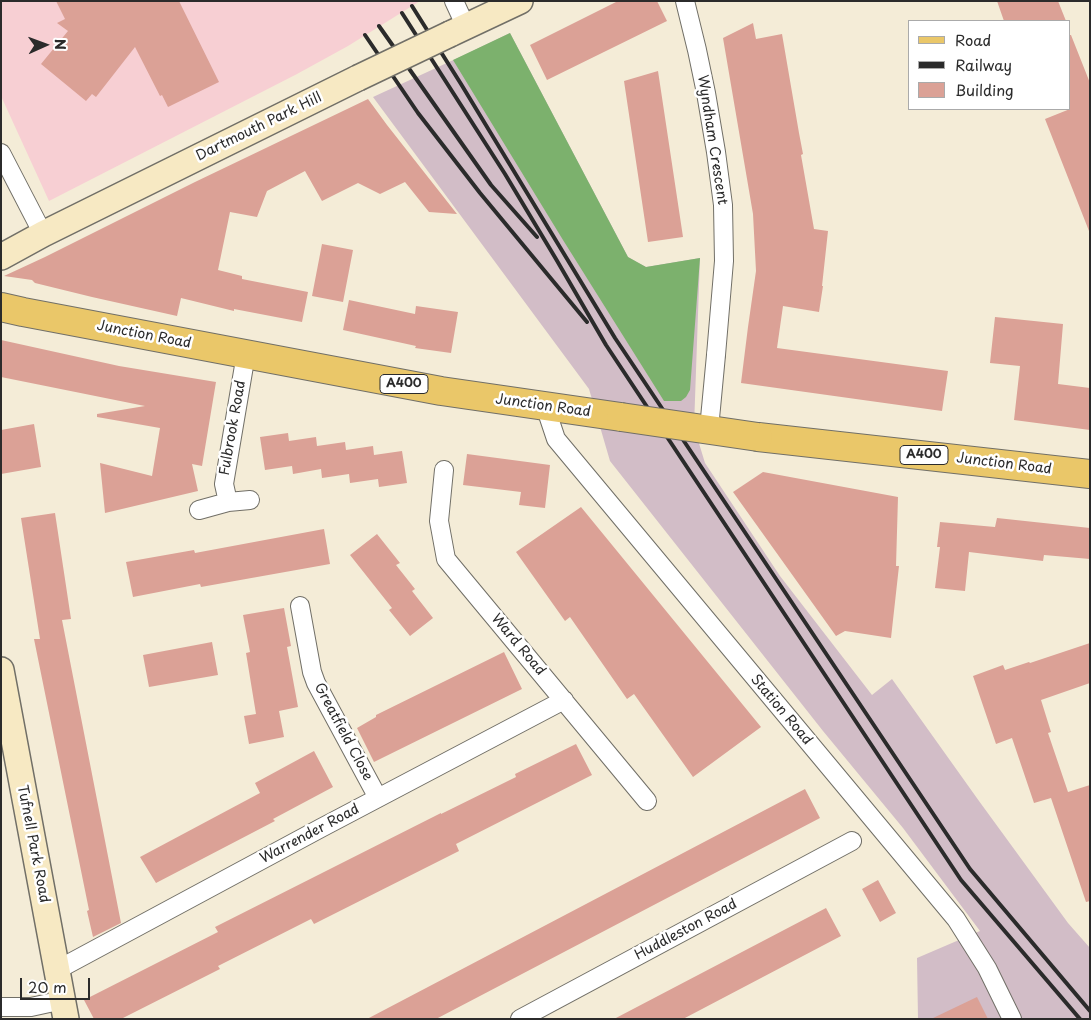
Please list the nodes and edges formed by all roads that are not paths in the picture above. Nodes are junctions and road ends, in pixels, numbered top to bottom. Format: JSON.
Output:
{"nodes":[{"id":1,"x":454,"y":1,"type":"edge"},
{"id":2,"x":520,"y":1,"type":"edge"},
{"id":3,"x":685,"y":1,"type":"edge"},
{"id":4,"x":458,"y":31,"type":"junction"},
{"id":5,"x":1,"y":153,"type":"edge"},
{"id":6,"x":43,"y":234,"type":"junction"},
{"id":7,"x":1,"y":257,"type":"edge"},
{"id":8,"x":1,"y":307,"type":"edge"},
{"id":9,"x":246,"y":354,"type":"junction"},
{"id":10,"x":545,"y":406,"type":"junction"},
{"id":11,"x":709,"y":429,"type":"junction"},
{"id":12,"x":444,"y":470,"type":"dead end"},
{"id":13,"x":1090,"y":474,"type":"edge"},
{"id":14,"x":250,"y":500,"type":"dead end"},
{"id":15,"x":228,"y":502,"type":"junction"},
{"id":16,"x":198,"y":510,"type":"dead end"},
{"id":17,"x":300,"y":606,"type":"dead end"},
{"id":18,"x":1,"y":670,"type":"edge"},
{"id":19,"x":564,"y":700,"type":"junction"},
{"id":20,"x":9,"y":757,"type":"edge"},
{"id":21,"x":378,"y":798,"type":"junction"},
{"id":22,"x":647,"y":801,"type":"dead end"},
{"id":23,"x":852,"y":841,"type":"dead end"},
{"id":24,"x":57,"y":970,"type":"junction"},
{"id":25,"x":1,"y":1007,"type":"edge"},
{"id":26,"x":65,"y":1009,"type":"edge"},
{"id":27,"x":520,"y":1019,"type":"edge"},
{"id":28,"x":1012,"y":1019,"type":"edge"}],
"edges":[{"from":1,"to":4,"type":"street"},
{"from":2,"to":4,"type":"street","name":"Dartmouth Park Hill"},
{"from":3,"to":11,"type":"street","name":"Wyndham Crescent","bridge":true},
{"from":4,"to":6,"type":"street","name":"Dartmouth Park Hill","bridge":true},
{"from":5,"to":6,"type":"street"},
{"from":6,"to":7,"type":"street","name":"Dartmouth Park Hill"},
{"from":8,"to":9,"type":"main road","name":"Junction Road","number":"A400"},
{"from":9,"to":10,"type":"main road","name":"Junction Road","number":"A400"},
{"from":9,"to":15,"type":"street","name":"Fulbrook Road"},
{"from":10,"to":11,"type":"main road","name":"Junction Road","number":"A400","bridge":true},
{"from":10,"to":28,"type":"street","name":"Station Road"},
{"from":11,"to":13,"type":"main road","name":"Junction Road","number":"A400","bridge":true},
{"from":12,"to":19,"type":"street","name":"Ward Road"},
{"from":14,"to":15,"type":"street"},
{"from":15,"to":16,"type":"street"},
{"from":17,"to":21,"type":"street","name":"Greatfield Close"},
{"from":18,"to":20,"type":"street","name":"Tufnell Park Road"},
{"from":19,"to":21,"type":"street","name":"Warrender Road"},
{"from":19,"to":22,"type":"street","name":"Ward Road"},
{"from":20,"to":24,"type":"street","name":"Tufnell Park Road"},
{"from":21,"to":24,"type":"street","name":"Warrender Road"},
{"from":23,"to":27,"type":"street","name":"Huddleston Road"},
{"from":24,"to":26,"type":"street","name":"Tufnell Park Road"},
{"from":25,"to":26,"type":"street"}]}
